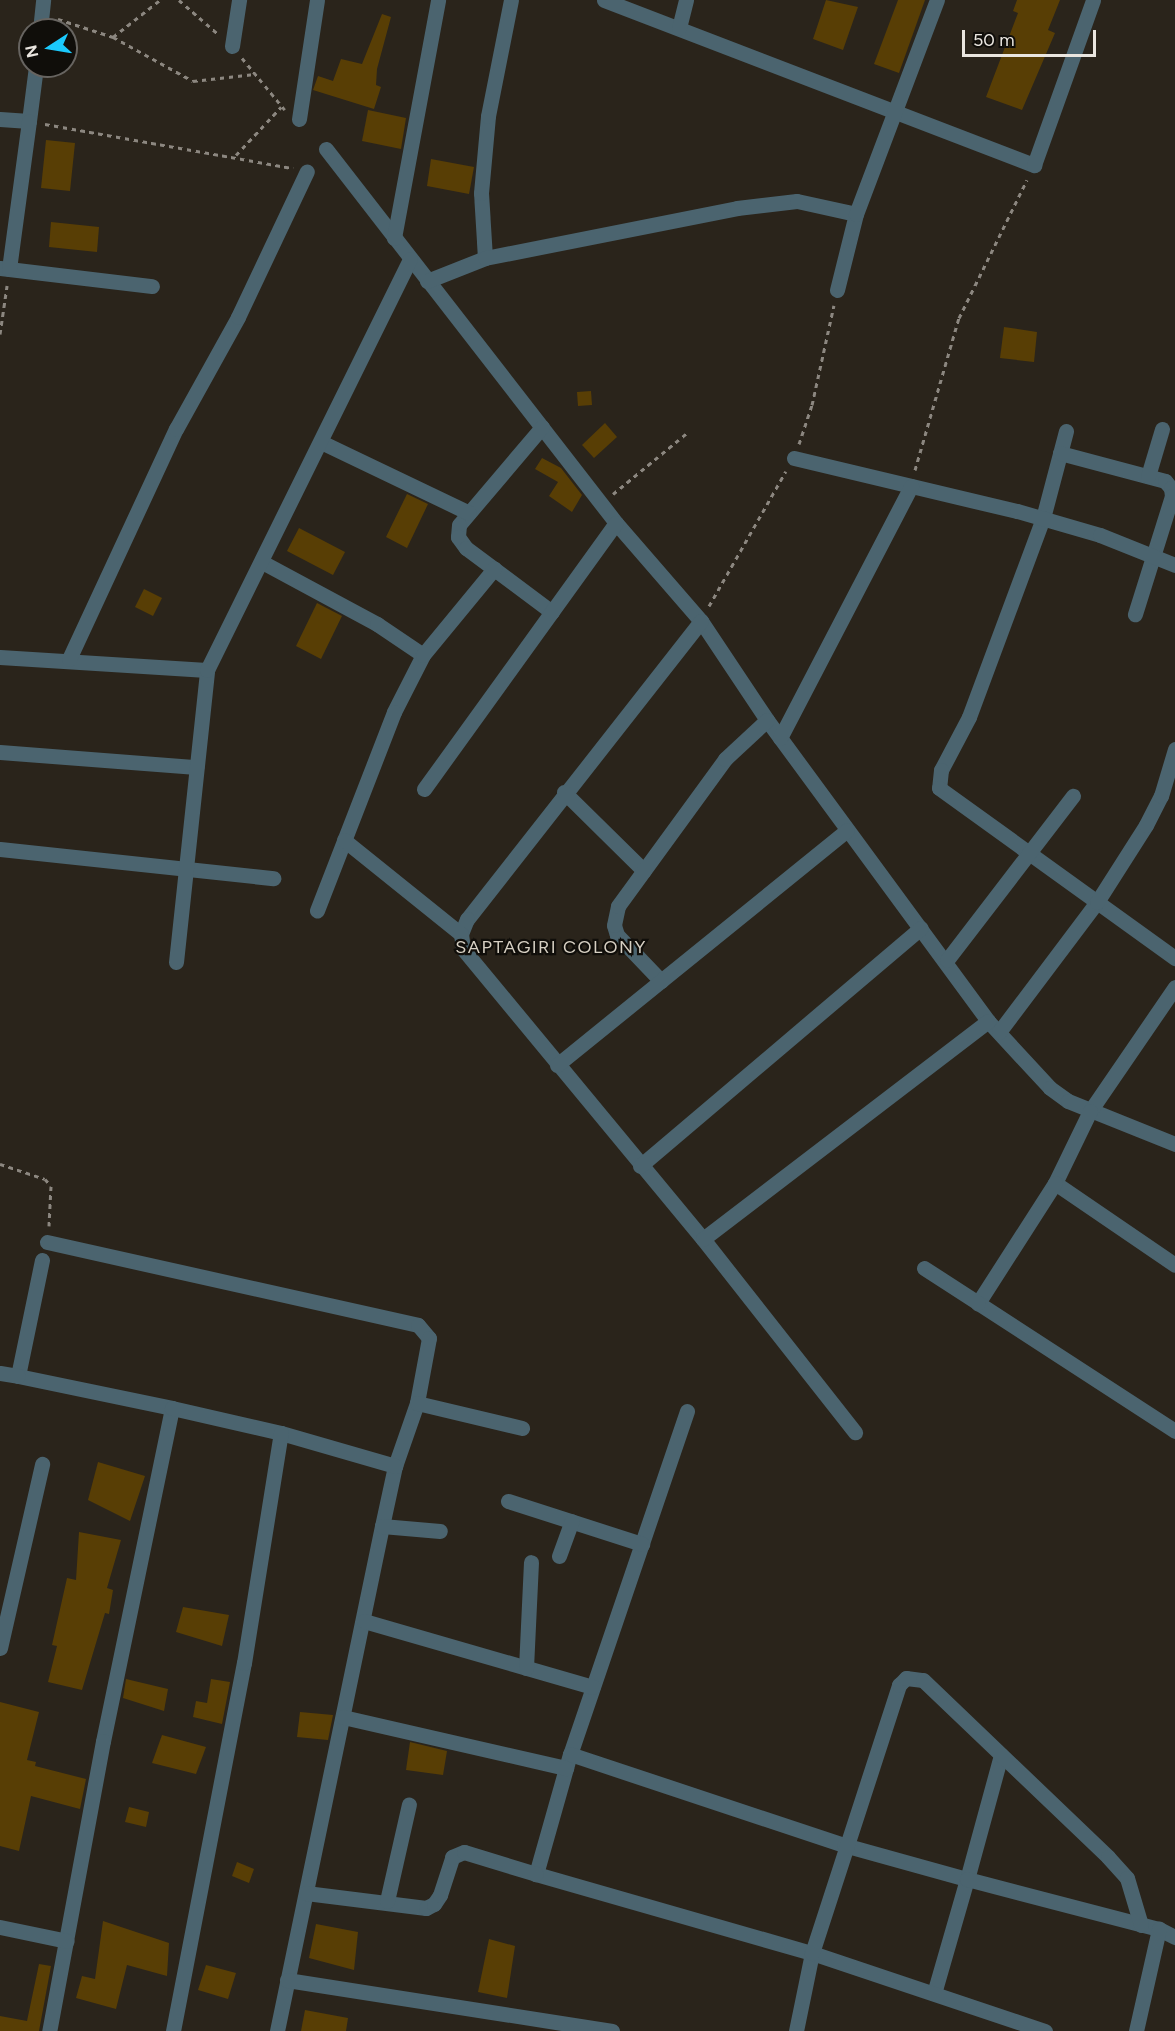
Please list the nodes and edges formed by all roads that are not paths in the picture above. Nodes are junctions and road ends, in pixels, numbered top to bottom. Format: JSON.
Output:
{"nodes":[{"id":1,"x":240,"y":0,"type":"edge"},
{"id":2,"x":317,"y":0,"type":"edge"},
{"id":3,"x":438,"y":0,"type":"edge"},
{"id":4,"x":511,"y":0,"type":"edge"},
{"id":5,"x":604,"y":0,"type":"edge"},
{"id":6,"x":686,"y":0,"type":"edge"},
{"id":7,"x":937,"y":0,"type":"edge"},
{"id":8,"x":1093,"y":0,"type":"edge"},
{"id":9,"x":679,"y":28,"type":"junction"},
{"id":10,"x":232,"y":46,"type":"road end"},
{"id":11,"x":34,"y":78,"type":"edge"},
{"id":12,"x":895,"y":111,"type":"junction"},
{"id":13,"x":0,"y":118,"type":"edge"},
{"id":14,"x":299,"y":119,"type":"road end"},
{"id":15,"x":29,"y":121,"type":"junction"},
{"id":16,"x":326,"y":148,"type":"dead end"},
{"id":17,"x":307,"y":171,"type":"road end"},
{"id":18,"x":856,"y":214,"type":"junction"},
{"id":19,"x":394,"y":238,"type":"junction"},
{"id":20,"x":485,"y":258,"type":"junction"},
{"id":21,"x":410,"y":260,"type":"junction"},
{"id":22,"x":5,"y":269,"type":"edge"},
{"id":23,"x":427,"y":281,"type":"junction"},
{"id":24,"x":152,"y":286,"type":"dead end"},
{"id":25,"x":837,"y":290,"type":"road end"},
{"id":26,"x":542,"y":427,"type":"junction"},
{"id":27,"x":1162,"y":429,"type":"dead end"},
{"id":28,"x":1066,"y":431,"type":"dead end"},
{"id":29,"x":321,"y":442,"type":"junction"},
{"id":30,"x":1060,"y":453,"type":"junction"},
{"id":31,"x":794,"y":458,"type":"road end"},
{"id":32,"x":1148,"y":476,"type":"junction"},
{"id":33,"x":911,"y":486,"type":"junction"},
{"id":34,"x":469,"y":513,"type":"junction"},
{"id":35,"x":1043,"y":518,"type":"junction"},
{"id":36,"x":616,"y":522,"type":"junction"},
{"id":37,"x":1154,"y":556,"type":"junction"},
{"id":38,"x":262,"y":562,"type":"junction"},
{"id":39,"x":1175,"y":565,"type":"edge"},
{"id":40,"x":494,"y":569,"type":"junction"},
{"id":41,"x":552,"y":612,"type":"junction"},
{"id":42,"x":1135,"y":614,"type":"dead end"},
{"id":43,"x":701,"y":621,"type":"junction"},
{"id":44,"x":423,"y":655,"type":"junction"},
{"id":45,"x":0,"y":657,"type":"edge"},
{"id":46,"x":69,"y":659,"type":"junction"},
{"id":47,"x":207,"y":670,"type":"junction"},
{"id":48,"x":767,"y":720,"type":"junction"},
{"id":49,"x":780,"y":738,"type":"junction"},
{"id":50,"x":0,"y":752,"type":"edge"},
{"id":51,"x":1175,"y":752,"type":"edge"},
{"id":52,"x":196,"y":767,"type":"junction"},
{"id":53,"x":424,"y":789,"type":"dead end"},
{"id":54,"x":564,"y":792,"type":"junction"},
{"id":55,"x":1073,"y":796,"type":"dead end"},
{"id":56,"x":847,"y":830,"type":"junction"},
{"id":57,"x":344,"y":840,"type":"junction"},
{"id":58,"x":0,"y":849,"type":"edge"},
{"id":59,"x":1028,"y":853,"type":"junction"},
{"id":60,"x":186,"y":868,"type":"junction"},
{"id":61,"x":644,"y":871,"type":"junction"},
{"id":62,"x":273,"y":878,"type":"dead end"},
{"id":63,"x":1097,"y":902,"type":"junction"},
{"id":64,"x":317,"y":911,"type":"dead end"},
{"id":65,"x":921,"y":928,"type":"junction"},
{"id":66,"x":461,"y":934,"type":"junction"},
{"id":67,"x":1175,"y":958,"type":"edge"},
{"id":68,"x":947,"y":960,"type":"junction"},
{"id":69,"x":176,"y":962,"type":"dead end"},
{"id":70,"x":661,"y":981,"type":"junction"},
{"id":71,"x":1175,"y":987,"type":"edge"},
{"id":72,"x":993,"y":1026,"type":"junction"},
{"id":73,"x":557,"y":1065,"type":"junction"},
{"id":74,"x":1090,"y":1111,"type":"junction"},
{"id":75,"x":1175,"y":1144,"type":"edge"},
{"id":76,"x":640,"y":1166,"type":"junction"},
{"id":77,"x":1056,"y":1183,"type":"junction"},
{"id":78,"x":703,"y":1239,"type":"junction"},
{"id":79,"x":47,"y":1242,"type":"road end"},
{"id":80,"x":42,"y":1260,"type":"dead end"},
{"id":81,"x":1175,"y":1265,"type":"edge"},
{"id":82,"x":924,"y":1268,"type":"dead end"},
{"id":83,"x":978,"y":1304,"type":"junction"},
{"id":84,"x":0,"y":1373,"type":"edge"},
{"id":85,"x":18,"y":1376,"type":"junction"},
{"id":86,"x":417,"y":1403,"type":"junction"},
{"id":87,"x":172,"y":1408,"type":"junction"},
{"id":88,"x":687,"y":1411,"type":"dead end"},
{"id":89,"x":522,"y":1428,"type":"dead end"},
{"id":90,"x":1175,"y":1431,"type":"edge"},
{"id":91,"x":855,"y":1432,"type":"dead end"},
{"id":92,"x":281,"y":1433,"type":"junction"},
{"id":93,"x":42,"y":1464,"type":"dead end"},
{"id":94,"x":395,"y":1466,"type":"junction"},
{"id":95,"x":508,"y":1501,"type":"dead end"},
{"id":96,"x":572,"y":1521,"type":"junction"},
{"id":97,"x":382,"y":1526,"type":"junction"},
{"id":98,"x":440,"y":1532,"type":"dead end"},
{"id":99,"x":642,"y":1544,"type":"junction"},
{"id":100,"x":559,"y":1556,"type":"dead end"},
{"id":101,"x":531,"y":1562,"type":"dead end"},
{"id":102,"x":364,"y":1621,"type":"junction"},
{"id":103,"x":0,"y":1648,"type":"edge"},
{"id":104,"x":526,"y":1668,"type":"junction"},
{"id":105,"x":593,"y":1687,"type":"junction"},
{"id":106,"x":343,"y":1717,"type":"junction"},
{"id":107,"x":1001,"y":1755,"type":"junction"},
{"id":108,"x":568,"y":1761,"type":"junction"},
{"id":109,"x":409,"y":1804,"type":"dead end"},
{"id":110,"x":844,"y":1845,"type":"junction"},
{"id":111,"x":536,"y":1874,"type":"junction"},
{"id":112,"x":967,"y":1879,"type":"junction"},
{"id":113,"x":306,"y":1893,"type":"junction"},
{"id":114,"x":387,"y":1901,"type":"junction"},
{"id":115,"x":1141,"y":1925,"type":"junction"},
{"id":116,"x":0,"y":1927,"type":"edge"},
{"id":117,"x":1159,"y":1929,"type":"junction"},
{"id":118,"x":1175,"y":1937,"type":"edge"},
{"id":119,"x":67,"y":1941,"type":"junction"},
{"id":120,"x":812,"y":1953,"type":"junction"},
{"id":121,"x":287,"y":1980,"type":"junction"},
{"id":122,"x":934,"y":1993,"type":"junction"},
{"id":123,"x":49,"y":2031,"type":"edge"},
{"id":124,"x":173,"y":2031,"type":"edge"},
{"id":125,"x":277,"y":2031,"type":"edge"},
{"id":126,"x":612,"y":2031,"type":"edge"},
{"id":127,"x":796,"y":2031,"type":"edge"},
{"id":128,"x":1045,"y":2031,"type":"edge"},
{"id":129,"x":1136,"y":2031,"type":"edge"}],
"edges":[{"from":1,"to":10,"type":"street"},
{"from":2,"to":14,"type":"street"},
{"from":3,"to":19,"type":"street"},
{"from":4,"to":20,"type":"street"},
{"from":5,"to":9,"type":"street"},
{"from":6,"to":9,"type":"street"},
{"from":7,"to":12,"type":"street"},
{"from":8,"to":12,"type":"street"},
{"from":9,"to":12,"type":"street"},
{"from":11,"to":15,"type":"street"},
{"from":12,"to":18,"type":"street"},
{"from":13,"to":15,"type":"street"},
{"from":15,"to":22,"type":"street"},
{"from":16,"to":19,"type":"street"},
{"from":17,"to":46,"type":"street"},
{"from":18,"to":20,"type":"street"},
{"from":18,"to":25,"type":"street"},
{"from":19,"to":21,"type":"street"},
{"from":20,"to":23,"type":"street"},
{"from":21,"to":23,"type":"street"},
{"from":21,"to":29,"type":"street"},
{"from":22,"to":24,"type":"street"},
{"from":23,"to":26,"type":"street"},
{"from":26,"to":34,"type":"street"},
{"from":26,"to":36,"type":"street"},
{"from":27,"to":32,"type":"street"},
{"from":28,"to":30,"type":"street"},
{"from":29,"to":34,"type":"street"},
{"from":29,"to":38,"type":"street"},
{"from":30,"to":32,"type":"street"},
{"from":30,"to":35,"type":"street"},
{"from":31,"to":33,"type":"street"},
{"from":32,"to":37,"type":"street"},
{"from":33,"to":35,"type":"street"},
{"from":33,"to":49,"type":"street"},
{"from":34,"to":40,"type":"street"},
{"from":35,"to":37,"type":"street"},
{"from":35,"to":59,"type":"street"},
{"from":36,"to":41,"type":"street"},
{"from":36,"to":43,"type":"street"},
{"from":37,"to":39,"type":"street"},
{"from":37,"to":42,"type":"street"},
{"from":38,"to":44,"type":"street"},
{"from":38,"to":47,"type":"street"},
{"from":40,"to":41,"type":"street"},
{"from":40,"to":44,"type":"street"},
{"from":41,"to":53,"type":"street"},
{"from":43,"to":48,"type":"street"},
{"from":43,"to":54,"type":"street"},
{"from":44,"to":57,"type":"street"},
{"from":45,"to":46,"type":"street"},
{"from":46,"to":47,"type":"street"},
{"from":47,"to":52,"type":"street"},
{"from":48,"to":49,"type":"street"},
{"from":48,"to":61,"type":"street"},
{"from":49,"to":56,"type":"street"},
{"from":50,"to":52,"type":"street"},
{"from":51,"to":63,"type":"street"},
{"from":52,"to":60,"type":"street"},
{"from":54,"to":61,"type":"street"},
{"from":54,"to":66,"type":"street"},
{"from":55,"to":59,"type":"street"},
{"from":56,"to":65,"type":"street"},
{"from":56,"to":70,"type":"street"},
{"from":57,"to":64,"type":"street"},
{"from":57,"to":66,"type":"street"},
{"from":58,"to":60,"type":"street"},
{"from":59,"to":63,"type":"street"},
{"from":59,"to":68,"type":"street"},
{"from":60,"to":62,"type":"street"},
{"from":60,"to":69,"type":"street"},
{"from":61,"to":70,"type":"street"},
{"from":63,"to":67,"type":"street"},
{"from":63,"to":72,"type":"street"},
{"from":65,"to":68,"type":"street"},
{"from":65,"to":76,"type":"street"},
{"from":66,"to":73,"type":"street"},
{"from":68,"to":72,"type":"street"},
{"from":70,"to":73,"type":"street"},
{"from":71,"to":74,"type":"street"},
{"from":72,"to":74,"type":"street"},
{"from":72,"to":78,"type":"street"},
{"from":73,"to":76,"type":"street"},
{"from":74,"to":75,"type":"street"},
{"from":74,"to":77,"type":"street"},
{"from":76,"to":78,"type":"street"},
{"from":77,"to":81,"type":"street"},
{"from":77,"to":83,"type":"street"},
{"from":78,"to":91,"type":"street"},
{"from":79,"to":86,"type":"street"},
{"from":80,"to":85,"type":"street"},
{"from":82,"to":83,"type":"street"},
{"from":83,"to":90,"type":"street"},
{"from":84,"to":85,"type":"street"},
{"from":85,"to":87,"type":"street"},
{"from":86,"to":89,"type":"street"},
{"from":86,"to":94,"type":"street"},
{"from":87,"to":92,"type":"street"},
{"from":87,"to":119,"type":"street"},
{"from":88,"to":99,"type":"street"},
{"from":92,"to":94,"type":"street"},
{"from":92,"to":124,"type":"street"},
{"from":93,"to":103,"type":"street"},
{"from":94,"to":97,"type":"street"},
{"from":95,"to":96,"type":"street"},
{"from":96,"to":99,"type":"street"},
{"from":96,"to":100,"type":"street"},
{"from":97,"to":98,"type":"street"},
{"from":97,"to":102,"type":"street"},
{"from":99,"to":105,"type":"street"},
{"from":101,"to":104,"type":"street"},
{"from":102,"to":104,"type":"street"},
{"from":102,"to":106,"type":"street"},
{"from":104,"to":105,"type":"street"},
{"from":105,"to":108,"type":"street"},
{"from":106,"to":108,"type":"street"},
{"from":106,"to":113,"type":"street"},
{"from":107,"to":110,"type":"street"},
{"from":107,"to":112,"type":"street"},
{"from":107,"to":115,"type":"street"},
{"from":108,"to":110,"type":"street"},
{"from":108,"to":111,"type":"street"},
{"from":109,"to":114,"type":"street"},
{"from":110,"to":112,"type":"street"},
{"from":110,"to":120,"type":"street"},
{"from":111,"to":114,"type":"street"},
{"from":111,"to":120,"type":"street"},
{"from":112,"to":115,"type":"street"},
{"from":112,"to":122,"type":"street"},
{"from":113,"to":114,"type":"street"},
{"from":113,"to":121,"type":"street"},
{"from":115,"to":117,"type":"street"},
{"from":116,"to":119,"type":"street"},
{"from":117,"to":118,"type":"street"},
{"from":117,"to":129,"type":"street"},
{"from":119,"to":123,"type":"street"},
{"from":120,"to":122,"type":"street"},
{"from":120,"to":127,"type":"street"},
{"from":121,"to":125,"type":"street"},
{"from":121,"to":126,"type":"street"},
{"from":122,"to":128,"type":"street"}]}
